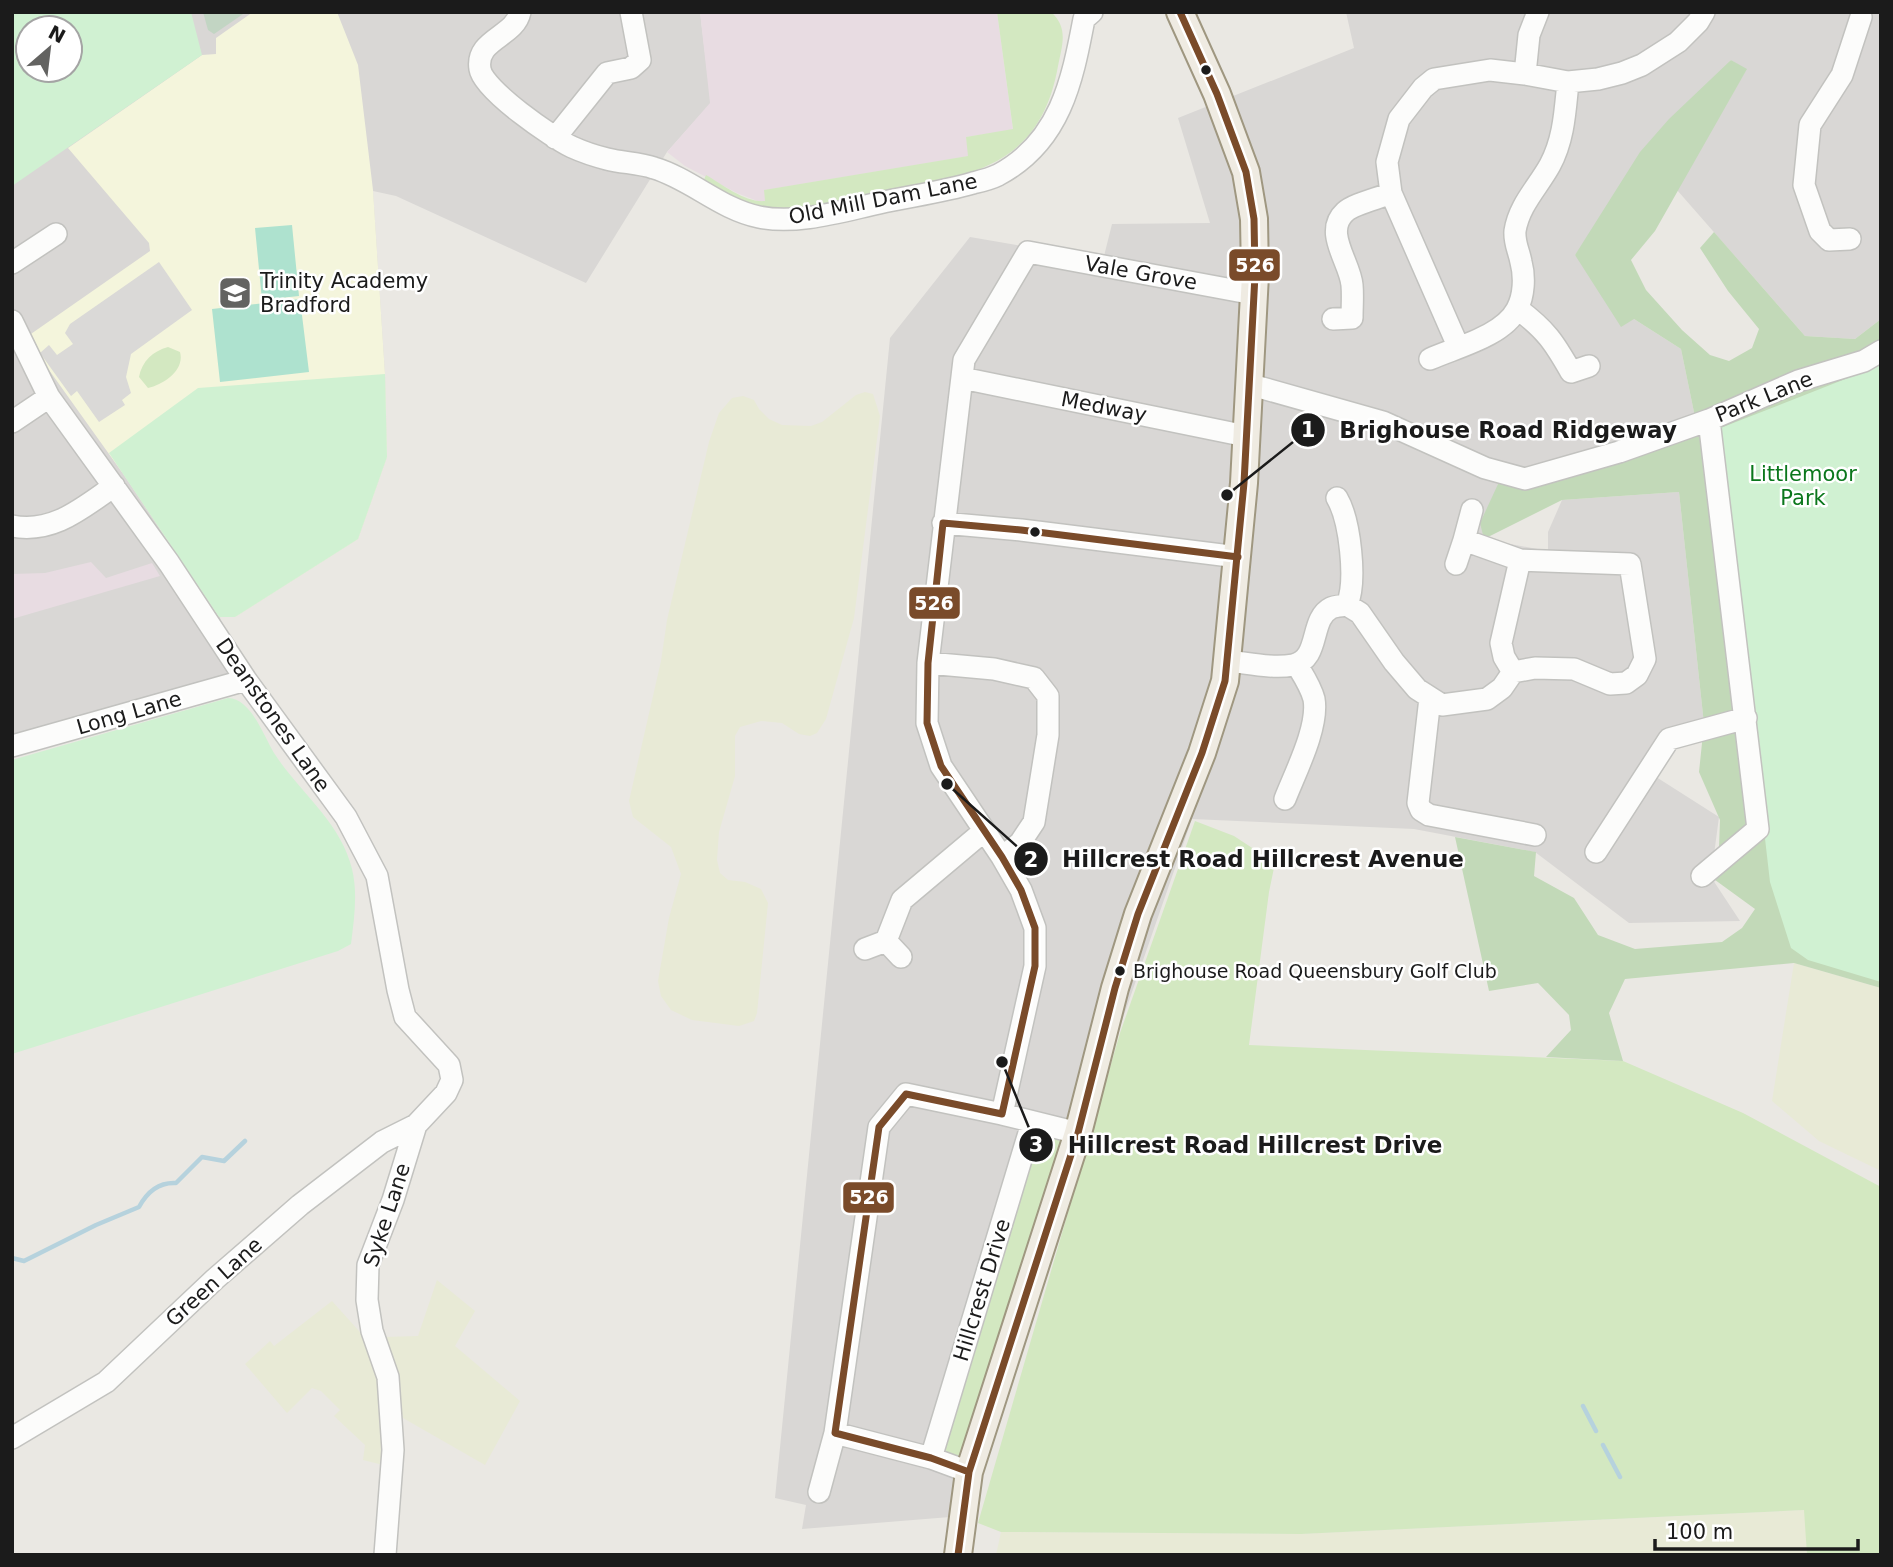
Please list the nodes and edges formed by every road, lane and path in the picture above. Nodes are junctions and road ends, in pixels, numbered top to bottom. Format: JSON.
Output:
{"nodes":[{"id":1,"x":520,"y":12,"type":"edge"},
{"id":2,"x":631,"y":12,"type":"edge"},
{"id":3,"x":1092,"y":12,"type":"edge"},
{"id":4,"x":1180,"y":12,"type":"edge"},
{"id":5,"x":1538,"y":12,"type":"edge"},
{"id":6,"x":1704,"y":12,"type":"edge"},
{"id":7,"x":1863,"y":17,"type":"edge"},
{"id":8,"x":1525,"y":74,"type":"junction"},
{"id":9,"x":1568,"y":82,"type":"junction"},
{"id":10,"x":555,"y":138,"type":"junction"},
{"id":11,"x":1391,"y":193,"type":"junction"},
{"id":12,"x":55,"y":234,"type":"dead end"},
{"id":13,"x":1850,"y":239,"type":"dead end"},
{"id":14,"x":12,"y":262,"type":"edge"},
{"id":15,"x":1254,"y":294,"type":"junction"},
{"id":16,"x":1518,"y":309,"type":"junction"},
{"id":17,"x":1332,"y":319,"type":"dead end"},
{"id":18,"x":12,"y":321,"type":"edge"},
{"id":19,"x":1458,"y":346,"type":"junction"},
{"id":20,"x":1881,"y":351,"type":"edge"},
{"id":21,"x":1430,"y":359,"type":"dead end"},
{"id":22,"x":1589,"y":366,"type":"dead end"},
{"id":23,"x":962,"y":378,"type":"junction"},
{"id":24,"x":1248,"y":384,"type":"junction"},
{"id":25,"x":49,"y":397,"type":"junction"},
{"id":26,"x":1709,"y":420,"type":"junction"},
{"id":27,"x":12,"y":422,"type":"edge"},
{"id":28,"x":1246,"y":436,"type":"junction"},
{"id":29,"x":114,"y":486,"type":"junction"},
{"id":30,"x":1344,"y":504,"type":"dead end"},
{"id":31,"x":1472,"y":510,"type":"dead end"},
{"id":32,"x":943,"y":523,"type":"junction"},
{"id":33,"x":12,"y":526,"type":"edge"},
{"id":34,"x":1465,"y":540,"type":"junction"},
{"id":35,"x":1238,"y":557,"type":"junction"},
{"id":36,"x":1520,"y":560,"type":"junction"},
{"id":37,"x":1456,"y":564,"type":"dead end"},
{"id":38,"x":1347,"y":605,"type":"junction"},
{"id":39,"x":1227,"y":661,"type":"junction"},
{"id":40,"x":928,"y":663,"type":"junction"},
{"id":41,"x":1297,"y":665,"type":"junction"},
{"id":42,"x":1513,"y":672,"type":"junction"},
{"id":43,"x":246,"y":680,"type":"junction"},
{"id":44,"x":1430,"y":698,"type":"junction"},
{"id":45,"x":1746,"y":718,"type":"junction"},
{"id":46,"x":12,"y":746,"type":"edge"},
{"id":47,"x":1285,"y":799,"type":"dead end"},
{"id":48,"x":984,"y":831,"type":"junction"},
{"id":49,"x":1535,"y":835,"type":"dead end"},
{"id":50,"x":1596,"y":852,"type":"dead end"},
{"id":51,"x":1002,"y":857,"type":"junction"},
{"id":52,"x":1702,"y":876,"type":"dead end"},
{"id":53,"x":886,"y":941,"type":"junction"},
{"id":54,"x":865,"y":949,"type":"dead end"},
{"id":55,"x":901,"y":957,"type":"dead end"},
{"id":56,"x":1002,"y":1114,"type":"junction"},
{"id":57,"x":1032,"y":1123,"type":"junction"},
{"id":58,"x":416,"y":1125,"type":"junction"},
{"id":59,"x":1078,"y":1133,"type":"junction"},
{"id":60,"x":835,"y":1433,"type":"junction"},
{"id":61,"x":12,"y":1438,"type":"edge"},
{"id":62,"x":930,"y":1458,"type":"junction"},
{"id":63,"x":969,"y":1472,"type":"junction"},
{"id":64,"x":819,"y":1492,"type":"dead end"},
{"id":65,"x":385,"y":1555,"type":"edge"},
{"id":66,"x":958,"y":1555,"type":"edge"}],
"edges":[{"from":1,"to":10,"type":"street","name":"Old Mill Dam Lane"},
{"from":2,"to":10,"type":"street"},
{"from":3,"to":10,"type":"street","name":"Old Mill Dam Lane"},
{"from":4,"to":15,"type":"main road"},
{"from":5,"to":8,"type":"street"},
{"from":6,"to":9,"type":"street"},
{"from":7,"to":13,"type":"street"},
{"from":8,"to":9,"type":"street"},
{"from":8,"to":11,"type":"street"},
{"from":9,"to":16,"type":"street"},
{"from":11,"to":17,"type":"street"},
{"from":11,"to":19,"type":"street"},
{"from":12,"to":14,"type":"street"},
{"from":15,"to":23,"type":"street","name":"Vale Grove"},
{"from":15,"to":24,"type":"main road"},
{"from":16,"to":19,"type":"street"},
{"from":16,"to":22,"type":"street"},
{"from":18,"to":25,"type":"street","name":"Deanstones Lane"},
{"from":19,"to":21,"type":"street"},
{"from":20,"to":26,"type":"street","name":"Park Lane"},
{"from":23,"to":28,"type":"street","name":"Medway"},
{"from":23,"to":32,"type":"street"},
{"from":24,"to":26,"type":"street","name":"Park Lane"},
{"from":24,"to":28,"type":"main road"},
{"from":25,"to":27,"type":"street"},
{"from":25,"to":29,"type":"street","name":"Deanstones Lane"},
{"from":26,"to":45,"type":"street"},
{"from":28,"to":35,"type":"main road"},
{"from":29,"to":33,"type":"street"},
{"from":29,"to":43,"type":"street","name":"Deanstones Lane"},
{"from":30,"to":38,"type":"street"},
{"from":31,"to":34,"type":"street"},
{"from":32,"to":35,"type":"street"},
{"from":32,"to":40,"type":"street"},
{"from":34,"to":36,"type":"street"},
{"from":34,"to":37,"type":"street"},
{"from":35,"to":39,"type":"main road"},
{"from":36,"to":42,"type":"street"},
{"from":36,"to":42,"type":"street"},
{"from":38,"to":41,"type":"street"},
{"from":38,"to":44,"type":"street"},
{"from":39,"to":41,"type":"street"},
{"from":39,"to":59,"type":"main road"},
{"from":40,"to":48,"type":"street"},
{"from":40,"to":51,"type":"street"},
{"from":41,"to":47,"type":"street"},
{"from":42,"to":44,"type":"street"},
{"from":43,"to":46,"type":"street","name":"Long Lane"},
{"from":43,"to":58,"type":"street","name":"Deanstones Lane"},
{"from":44,"to":49,"type":"street"},
{"from":45,"to":50,"type":"street"},
{"from":45,"to":52,"type":"street"},
{"from":48,"to":51,"type":"street"},
{"from":48,"to":53,"type":"street"},
{"from":51,"to":56,"type":"street"},
{"from":53,"to":54,"type":"street"},
{"from":53,"to":55,"type":"street"},
{"from":56,"to":57,"type":"street"},
{"from":56,"to":60,"type":"street"},
{"from":57,"to":59,"type":"street"},
{"from":57,"to":62,"type":"street","name":"Hillcrest Drive"},
{"from":58,"to":61,"type":"street","name":"Green Lane"},
{"from":58,"to":65,"type":"street","name":"Syke Lane"},
{"from":59,"to":63,"type":"main road"},
{"from":60,"to":62,"type":"street"},
{"from":60,"to":64,"type":"street"},
{"from":62,"to":63,"type":"street"},
{"from":63,"to":66,"type":"main road"}]}
